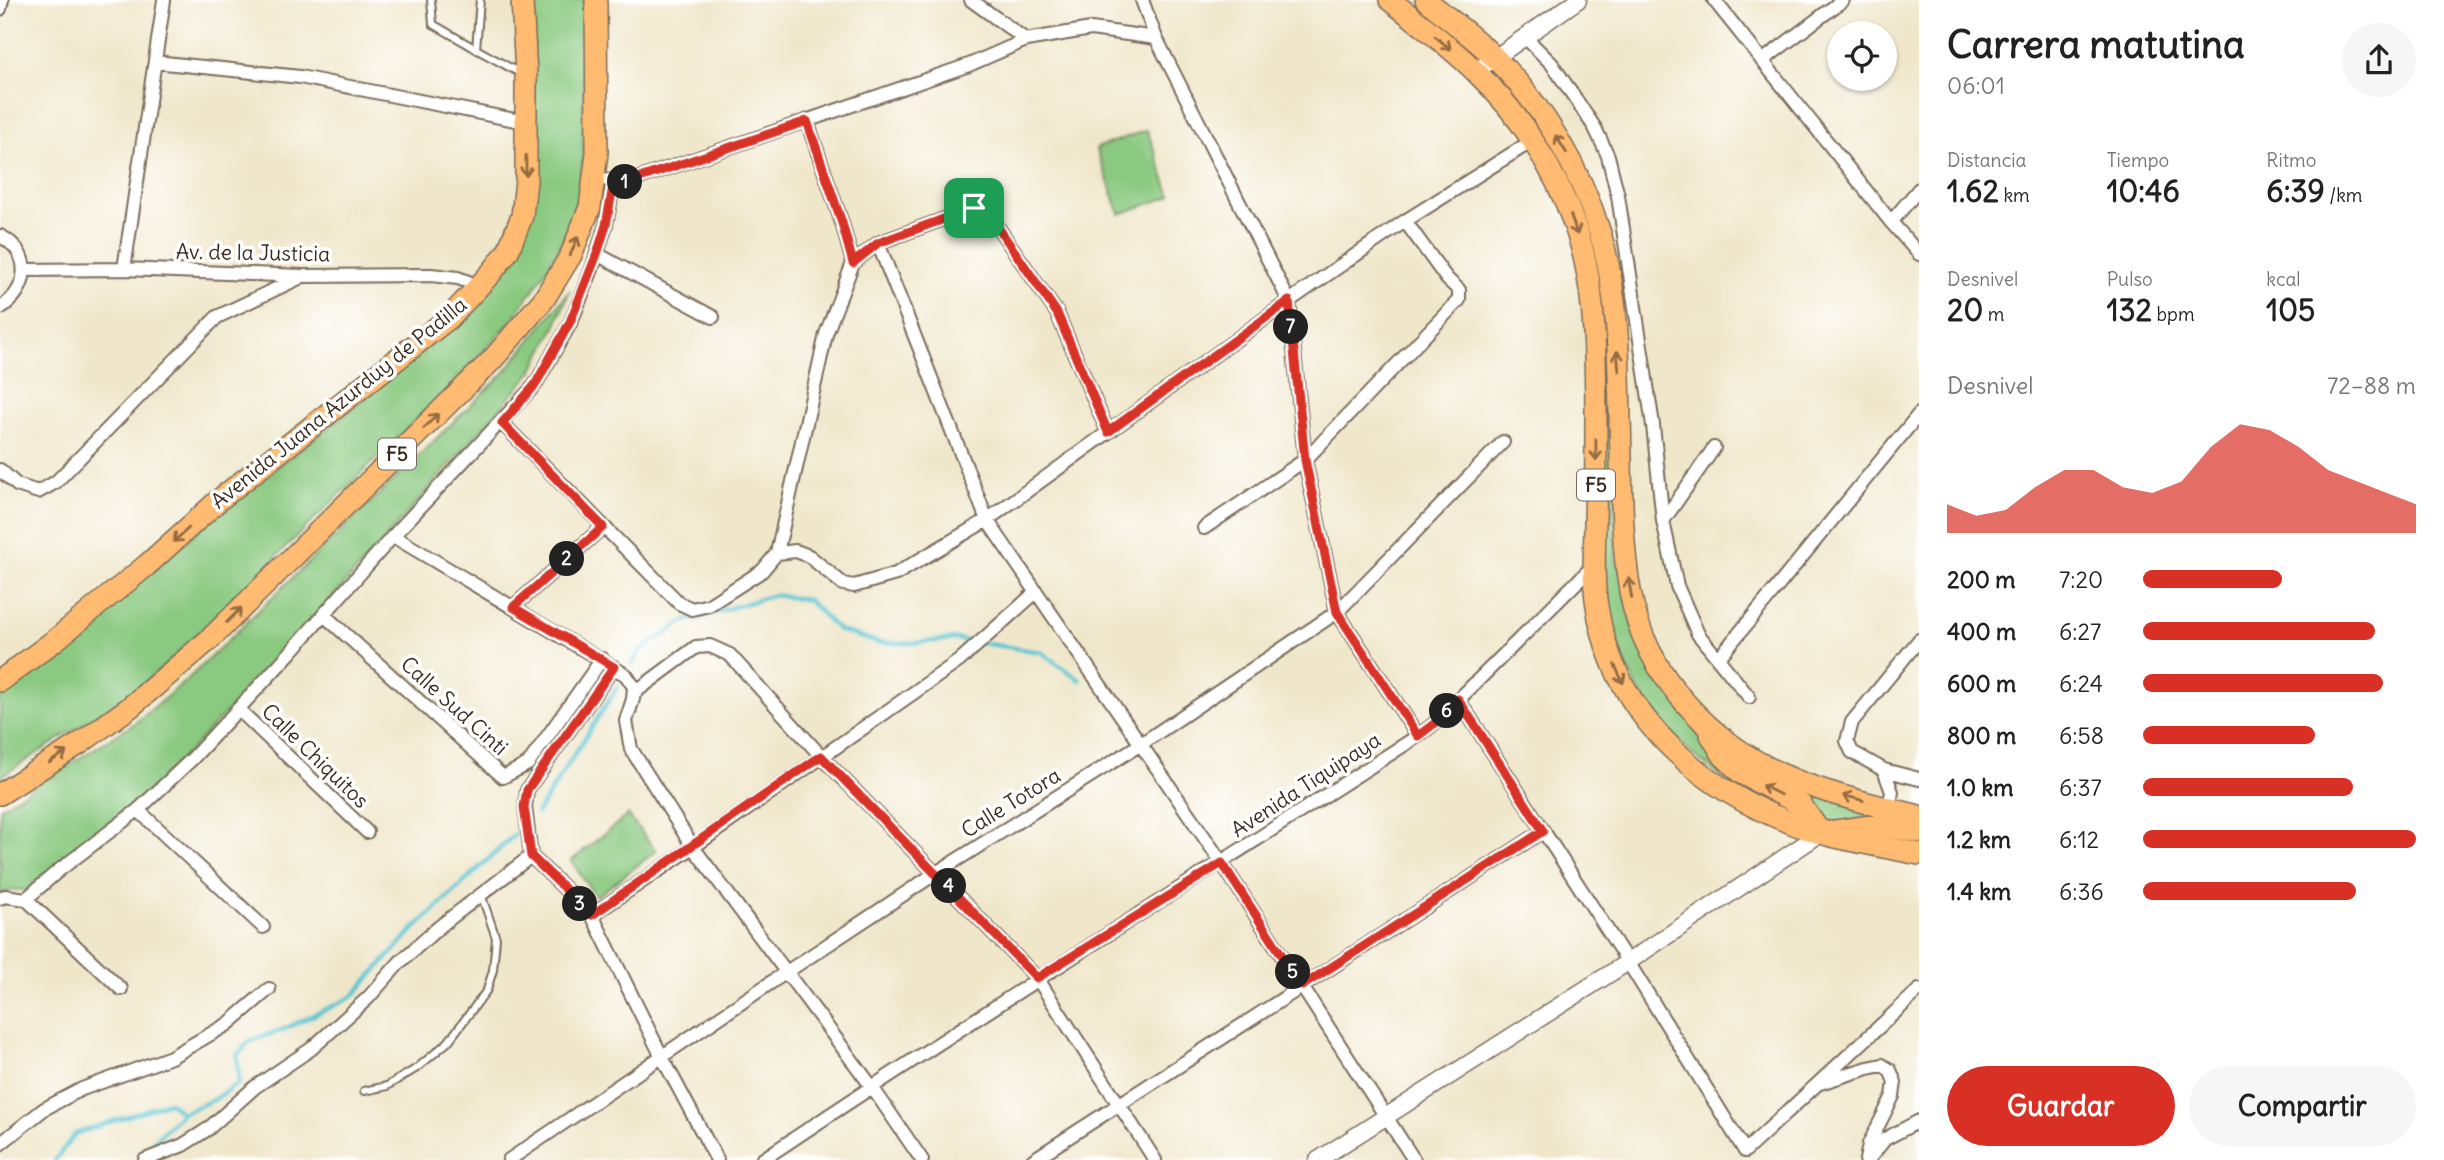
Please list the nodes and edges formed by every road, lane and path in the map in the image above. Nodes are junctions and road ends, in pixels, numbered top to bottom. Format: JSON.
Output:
{"nodes":[{"id":1,"x":2,"y":0,"type":"edge"},
{"id":2,"x":164,"y":0,"type":"edge"},
{"id":3,"x":431,"y":0,"type":"edge"},
{"id":4,"x":480,"y":0,"type":"edge"},
{"id":5,"x":522,"y":0,"type":"edge"},
{"id":6,"x":596,"y":0,"type":"edge"},
{"id":7,"x":971,"y":0,"type":"edge"},
{"id":8,"x":1142,"y":0,"type":"edge"},
{"id":9,"x":1390,"y":0,"type":"edge"},
{"id":10,"x":1426,"y":0,"type":"edge"},
{"id":11,"x":1578,"y":0,"type":"edge"},
{"id":12,"x":1714,"y":0,"type":"edge"},
{"id":13,"x":1843,"y":0,"type":"edge"},
{"id":14,"x":0,"y":9,"type":"edge"},
{"id":15,"x":1525,"y":37,"type":"junction"},
{"id":16,"x":1156,"y":38,"type":"junction"},
{"id":17,"x":1026,"y":40,"type":"junction"},
{"id":18,"x":476,"y":49,"type":"junction"},
{"id":19,"x":1495,"y":58,"type":"junction"},
{"id":20,"x":1762,"y":61,"type":"junction"},
{"id":21,"x":155,"y":62,"type":"junction"},
{"id":22,"x":1476,"y":71,"type":"junction"},
{"id":23,"x":526,"y":75,"type":"junction"},
{"id":24,"x":807,"y":121,"type":"junction"},
{"id":25,"x":525,"y":122,"type":"junction"},
{"id":26,"x":1532,"y":141,"type":"junction"},
{"id":27,"x":603,"y":179,"type":"junction"},
{"id":28,"x":1919,"y":188,"type":"edge"},
{"id":29,"x":1405,"y":221,"type":"junction"},
{"id":30,"x":1891,"y":222,"type":"junction"},
{"id":31,"x":0,"y":236,"type":"edge"},
{"id":32,"x":878,"y":243,"type":"junction"},
{"id":33,"x":597,"y":254,"type":"junction"},
{"id":34,"x":1919,"y":254,"type":"edge"},
{"id":35,"x":853,"y":263,"type":"junction"},
{"id":36,"x":124,"y":269,"type":"junction"},
{"id":37,"x":24,"y":270,"type":"junction"},
{"id":38,"x":303,"y":276,"type":"junction"},
{"id":39,"x":478,"y":286,"type":"junction"},
{"id":40,"x":1289,"y":301,"type":"junction"},
{"id":41,"x":0,"y":308,"type":"edge"},
{"id":42,"x":713,"y":317,"type":"dead end"},
{"id":43,"x":1919,"y":414,"type":"edge"},
{"id":44,"x":502,"y":423,"type":"junction"},
{"id":45,"x":1108,"y":432,"type":"junction"},
{"id":46,"x":1503,"y":442,"type":"dead end"},
{"id":47,"x":1714,"y":448,"type":"dead end"},
{"id":48,"x":1305,"y":460,"type":"junction"},
{"id":49,"x":0,"y":470,"type":"edge"},
{"id":50,"x":986,"y":520,"type":"junction"},
{"id":51,"x":1663,"y":521,"type":"junction"},
{"id":52,"x":603,"y":527,"type":"junction"},
{"id":53,"x":1204,"y":528,"type":"dead end"},
{"id":54,"x":393,"y":536,"type":"junction"},
{"id":55,"x":777,"y":553,"type":"junction"},
{"id":56,"x":1594,"y":565,"type":"junction"},
{"id":57,"x":1036,"y":592,"type":"junction"},
{"id":58,"x":513,"y":607,"type":"junction"},
{"id":59,"x":1337,"y":612,"type":"junction"},
{"id":60,"x":324,"y":615,"type":"junction"},
{"id":61,"x":1919,"y":640,"type":"edge"},
{"id":62,"x":1718,"y":659,"type":"junction"},
{"id":63,"x":608,"y":663,"type":"junction"},
{"id":64,"x":0,"y":681,"type":"edge"},
{"id":65,"x":634,"y":692,"type":"junction"},
{"id":66,"x":1749,"y":697,"type":"dead end"},
{"id":67,"x":1458,"y":699,"type":"junction"},
{"id":68,"x":238,"y":709,"type":"junction"},
{"id":69,"x":1703,"y":721,"type":"junction"},
{"id":70,"x":1418,"y":736,"type":"junction"},
{"id":71,"x":1141,"y":744,"type":"junction"},
{"id":72,"x":821,"y":756,"type":"junction"},
{"id":73,"x":1884,"y":770,"type":"junction"},
{"id":74,"x":1919,"y":779,"type":"edge"},
{"id":75,"x":0,"y":794,"type":"edge"},
{"id":76,"x":1889,"y":808,"type":"junction"},
{"id":77,"x":138,"y":810,"type":"junction"},
{"id":78,"x":1919,"y":816,"type":"edge"},
{"id":79,"x":1543,"y":831,"type":"junction"},
{"id":80,"x":367,"y":832,"type":"dead end"},
{"id":81,"x":1919,"y":832,"type":"edge"},
{"id":82,"x":1821,"y":833,"type":"junction"},
{"id":83,"x":693,"y":847,"type":"junction"},
{"id":84,"x":1919,"y":854,"type":"edge"},
{"id":85,"x":531,"y":856,"type":"junction"},
{"id":86,"x":1222,"y":863,"type":"junction"},
{"id":87,"x":936,"y":873,"type":"junction"},
{"id":88,"x":481,"y":894,"type":"junction"},
{"id":89,"x":0,"y":898,"type":"edge"},
{"id":90,"x":26,"y":899,"type":"junction"},
{"id":91,"x":592,"y":915,"type":"junction"},
{"id":92,"x":263,"y":927,"type":"dead end"},
{"id":93,"x":1628,"y":962,"type":"junction"},
{"id":94,"x":785,"y":973,"type":"junction"},
{"id":95,"x":1037,"y":978,"type":"junction"},
{"id":96,"x":1302,"y":986,"type":"junction"},
{"id":97,"x":121,"y":989,"type":"dead end"},
{"id":98,"x":269,"y":989,"type":"dead end"},
{"id":99,"x":1919,"y":989,"type":"edge"},
{"id":100,"x":662,"y":1057,"type":"junction"},
{"id":101,"x":1817,"y":1084,"type":"junction"},
{"id":102,"x":872,"y":1087,"type":"junction"},
{"id":103,"x":364,"y":1091,"type":"dead end"},
{"id":104,"x":1119,"y":1105,"type":"junction"},
{"id":105,"x":1386,"y":1117,"type":"junction"},
{"id":106,"x":1919,"y":1121,"type":"edge"},
{"id":107,"x":0,"y":1144,"type":"edge"},
{"id":108,"x":177,"y":1147,"type":"junction"},
{"id":109,"x":145,"y":1160,"type":"edge"},
{"id":110,"x":182,"y":1160,"type":"edge"},
{"id":111,"x":509,"y":1160,"type":"edge"},
{"id":112,"x":717,"y":1160,"type":"edge"},
{"id":113,"x":762,"y":1160,"type":"edge"},
{"id":114,"x":922,"y":1160,"type":"edge"},
{"id":115,"x":1033,"y":1160,"type":"edge"},
{"id":116,"x":1155,"y":1160,"type":"edge"},
{"id":117,"x":1318,"y":1160,"type":"edge"},
{"id":118,"x":1414,"y":1160,"type":"edge"},
{"id":119,"x":1867,"y":1160,"type":"edge"}],
"edges":[{"from":1,"to":14,"type":"street"},
{"from":2,"to":21,"type":"street"},
{"from":3,"to":18,"type":"lane"},
{"from":4,"to":18,"type":"lane"},
{"from":5,"to":23,"type":"highway","name":"Avenida Juana Azurduy de Padilla"},
{"from":6,"to":27,"type":"highway","number":"F5"},
{"from":7,"to":17,"type":"street"},
{"from":8,"to":16,"type":"street"},
{"from":9,"to":22,"type":"highway","number":"F5","one_way":true},
{"from":10,"to":19,"type":"highway","number":"F5"},
{"from":11,"to":15,"type":"street"},
{"from":12,"to":20,"type":"street"},
{"from":13,"to":20,"type":"street"},
{"from":15,"to":19,"type":"street"},
{"from":15,"to":51,"type":"street"},
{"from":16,"to":17,"type":"street"},
{"from":16,"to":40,"type":"street"},
{"from":17,"to":24,"type":"street"},
{"from":18,"to":23,"type":"lane"},
{"from":19,"to":22,"type":"street"},
{"from":69,"to":19,"type":"highway","number":"F5","one_way":true},
{"from":20,"to":30,"type":"street"},
{"from":21,"to":25,"type":"street"},
{"from":21,"to":36,"type":"street"},
{"from":22,"to":26,"type":"highway","number":"F5"},
{"from":23,"to":25,"type":"highway","name":"Avenida Juana Azurduy de Padilla"},
{"from":24,"to":27,"type":"street"},
{"from":24,"to":35,"type":"street"},
{"from":25,"to":39,"type":"highway","name":"Avenida Juana Azurduy de Padilla","one_way":true},
{"from":26,"to":29,"type":"street"},
{"from":26,"to":56,"type":"highway","number":"F5","one_way":true},
{"from":27,"to":33,"type":"street"},
{"from":75,"to":27,"type":"highway","number":"F5","one_way":true},
{"from":28,"to":30,"type":"street"},
{"from":29,"to":40,"type":"street"},
{"from":29,"to":48,"type":"street"},
{"from":30,"to":34,"type":"street"},
{"from":31,"to":37,"type":"street"},
{"from":32,"to":35,"type":"street"},
{"from":32,"to":45,"type":"street"},
{"from":32,"to":50,"type":"street"},
{"from":33,"to":42,"type":"street"},
{"from":33,"to":44,"type":"street"},
{"from":35,"to":55,"type":"street"},
{"from":36,"to":37,"type":"street","name":"Av. de la Justicia"},
{"from":36,"to":38,"type":"street","name":"Av. de la Justicia"},
{"from":37,"to":41,"type":"street"},
{"from":38,"to":39,"type":"street","name":"Av. de la Justicia"},
{"from":38,"to":49,"type":"street"},
{"from":39,"to":64,"type":"highway","name":"Avenida Juana Azurduy de Padilla","one_way":true},
{"from":40,"to":45,"type":"street"},
{"from":40,"to":48,"type":"street"},
{"from":43,"to":62,"type":"street"},
{"from":44,"to":52,"type":"street"},
{"from":44,"to":54,"type":"street"},
{"from":45,"to":50,"type":"street"},
{"from":46,"to":59,"type":"street","name":"Calle Totora"},
{"from":47,"to":51,"type":"street"},
{"from":48,"to":53,"type":"street"},
{"from":48,"to":59,"type":"street"},
{"from":50,"to":55,"type":"street"},
{"from":50,"to":57,"type":"street"},
{"from":51,"to":62,"type":"street"},
{"from":52,"to":55,"type":"street"},
{"from":52,"to":58,"type":"street"},
{"from":54,"to":58,"type":"street"},
{"from":54,"to":60,"type":"street"},
{"from":56,"to":67,"type":"street","name":"Avenida Tiquipaya"},
{"from":56,"to":82,"type":"highway","number":"F5","one_way":true},
{"from":57,"to":71,"type":"street"},
{"from":57,"to":72,"type":"street"},
{"from":58,"to":63,"type":"street"},
{"from":59,"to":70,"type":"street"},
{"from":59,"to":71,"type":"street","name":"Calle Totora"},
{"from":60,"to":63,"type":"street","name":"Calle Sud Cinti"},
{"from":60,"to":68,"type":"street"},
{"from":61,"to":73,"type":"street"},
{"from":62,"to":66,"type":"street"},
{"from":63,"to":65,"type":"street"},
{"from":63,"to":85,"type":"street"},
{"from":65,"to":72,"type":"street"},
{"from":65,"to":83,"type":"street"},
{"from":67,"to":70,"type":"street","name":"Avenida Tiquipaya"},
{"from":67,"to":79,"type":"street"},
{"from":68,"to":77,"type":"street"},
{"from":68,"to":80,"type":"street","name":"Calle Chiquitos"},
{"from":76,"to":69,"type":"highway","number":"F5","one_way":true},
{"from":82,"to":69,"type":"highway","one_way":true},
{"from":70,"to":86,"type":"street","name":"Avenida Tiquipaya"},
{"from":71,"to":86,"type":"street"},
{"from":71,"to":87,"type":"street","name":"Calle Totora"},
{"from":72,"to":83,"type":"street"},
{"from":72,"to":87,"type":"street"},
{"from":73,"to":74,"type":"street"},
{"from":73,"to":76,"type":"street"},
{"from":76,"to":78,"type":"highway","number":"F5"},
{"from":77,"to":90,"type":"street"},
{"from":77,"to":92,"type":"street"},
{"from":79,"to":93,"type":"street"},
{"from":79,"to":96,"type":"street"},
{"from":81,"to":82,"type":"highway"},
{"from":82,"to":84,"type":"highway","number":"F5"},
{"from":82,"to":93,"type":"street"},
{"from":83,"to":91,"type":"street"},
{"from":83,"to":94,"type":"street"},
{"from":85,"to":88,"type":"street"},
{"from":85,"to":91,"type":"street"},
{"from":86,"to":95,"type":"street","name":"Avenida Tiquipaya"},
{"from":86,"to":96,"type":"street"},
{"from":87,"to":94,"type":"street","name":"Calle Totora"},
{"from":87,"to":95,"type":"street"},
{"from":88,"to":103,"type":"lane"},
{"from":88,"to":108,"type":"street"},
{"from":89,"to":90,"type":"street"},
{"from":90,"to":97,"type":"street"},
{"from":91,"to":100,"type":"street"},
{"from":93,"to":101,"type":"street"},
{"from":93,"to":105,"type":"street"},
{"from":94,"to":100,"type":"street","name":"Calle Totora"},
{"from":94,"to":102,"type":"street"},
{"from":95,"to":102,"type":"street","name":"Avenida Tiquipaya"},
{"from":95,"to":104,"type":"street"},
{"from":96,"to":104,"type":"street"},
{"from":96,"to":105,"type":"street"},
{"from":98,"to":107,"type":"street"},
{"from":99,"to":101,"type":"street"},
{"from":100,"to":111,"type":"street","name":"Calle Totora"},
{"from":100,"to":112,"type":"street"},
{"from":101,"to":119,"type":"street"},
{"from":102,"to":113,"type":"street","name":"Avenida Tiquipaya"},
{"from":102,"to":114,"type":"street"},
{"from":104,"to":115,"type":"street"},
{"from":104,"to":116,"type":"street"},
{"from":105,"to":117,"type":"street"},
{"from":105,"to":118,"type":"street"},
{"from":106,"to":119,"type":"street"},
{"from":108,"to":109,"type":"street"},
{"from":108,"to":110,"type":"street"}]}
